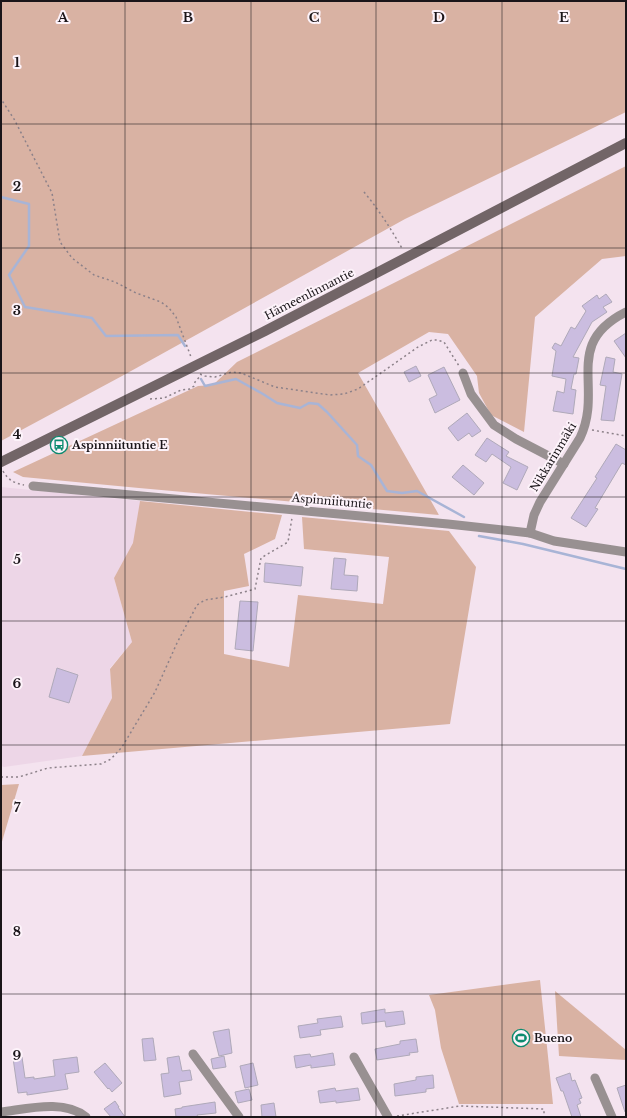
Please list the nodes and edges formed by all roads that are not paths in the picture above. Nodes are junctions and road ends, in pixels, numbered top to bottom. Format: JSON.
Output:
{"nodes":[{"id":1,"x":626,"y":143,"type":"edge"},
{"id":2,"x":626,"y":312,"type":"edge"},
{"id":3,"x":463,"y":373,"type":"road end"},
{"id":4,"x":564,"y":464,"type":"junction"},
{"id":5,"x":2,"y":466,"type":"edge"},
{"id":6,"x":34,"y":486,"type":"road end"},
{"id":7,"x":530,"y":533,"type":"junction"},
{"id":8,"x":626,"y":552,"type":"edge"},
{"id":9,"x":193,"y":1054,"type":"dead end"},
{"id":10,"x":354,"y":1057,"type":"dead end"},
{"id":11,"x":595,"y":1078,"type":"dead end"},
{"id":12,"x":1,"y":1112,"type":"edge"},
{"id":13,"x":86,"y":1117,"type":"edge"},
{"id":14,"x":240,"y":1117,"type":"edge"},
{"id":15,"x":388,"y":1117,"type":"edge"},
{"id":16,"x":612,"y":1117,"type":"edge"}],
"edges":[{"from":1,"to":5,"type":"main road","name":"Hämeenlinnantie"},
{"from":2,"to":4,"type":"street","name":"Nikkarinmäki"},
{"from":3,"to":4,"type":"street"},
{"from":4,"to":7,"type":"street","name":"Nikkarinmäki"},
{"from":6,"to":7,"type":"street","name":"Aspinniituntie"},
{"from":7,"to":8,"type":"street","name":"Aspinniituntie"},
{"from":9,"to":14,"type":"street"},
{"from":10,"to":15,"type":"street"},
{"from":11,"to":16,"type":"street"},
{"from":12,"to":13,"type":"street"}]}
